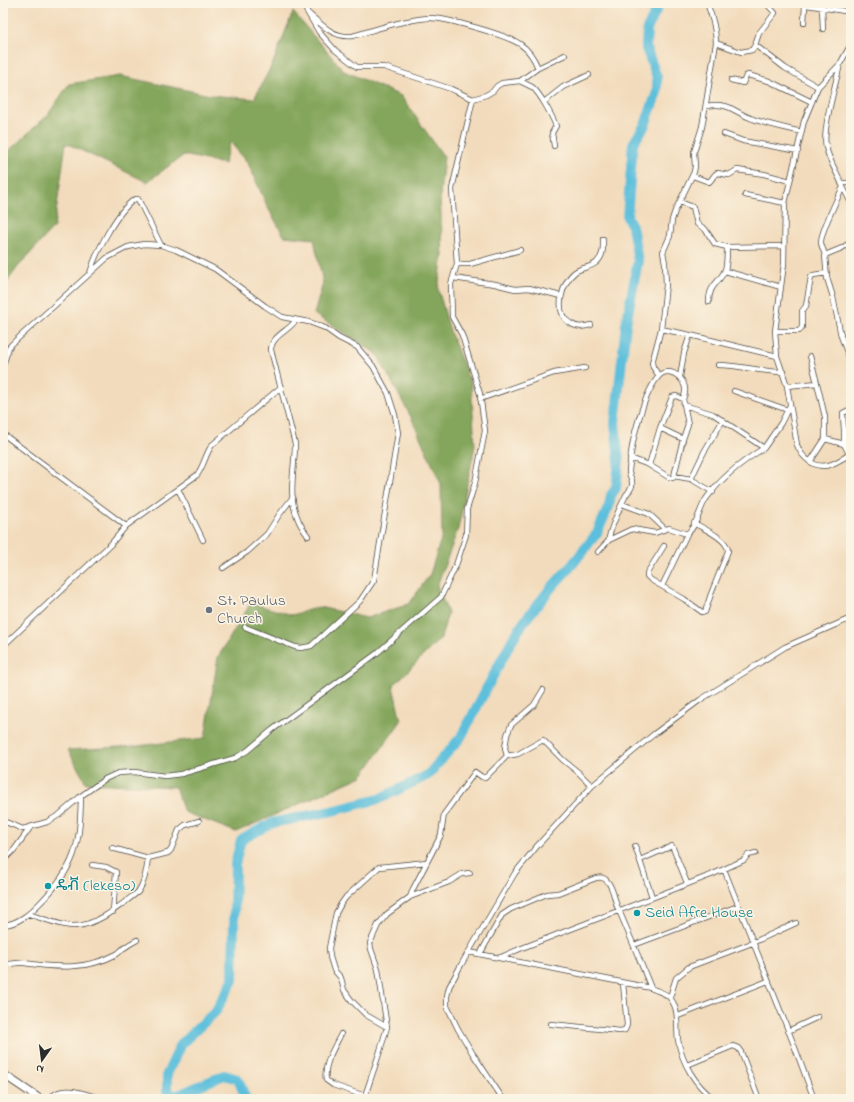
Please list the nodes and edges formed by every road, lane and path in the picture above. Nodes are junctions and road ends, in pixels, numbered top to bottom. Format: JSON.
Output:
{"nodes":[{"id":1,"x":302,"y":3,"type":"edge"},
{"id":2,"x":707,"y":3,"type":"edge"},
{"id":3,"x":766,"y":3,"type":"edge"},
{"id":4,"x":822,"y":7,"type":"junction"},
{"id":5,"x":851,"y":12,"type":"edge"},
{"id":6,"x":309,"y":14,"type":"junction"},
{"id":7,"x":804,"y":23,"type":"dead end"},
{"id":8,"x":823,"y":30,"type":"dead end"},
{"id":9,"x":716,"y":42,"type":"junction"},
{"id":10,"x":851,"y":44,"type":"edge"},
{"id":11,"x":755,"y":45,"type":"junction"},
{"id":12,"x":565,"y":55,"type":"dead end"},
{"id":13,"x":840,"y":64,"type":"junction"},
{"id":14,"x":538,"y":68,"type":"junction"},
{"id":15,"x":589,"y":75,"type":"dead end"},
{"id":16,"x":731,"y":80,"type":"dead end"},
{"id":17,"x":520,"y":81,"type":"junction"},
{"id":18,"x":818,"y":87,"type":"junction"},
{"id":19,"x":473,"y":100,"type":"junction"},
{"id":20,"x":544,"y":102,"type":"junction"},
{"id":21,"x":812,"y":102,"type":"junction"},
{"id":22,"x":706,"y":106,"type":"junction"},
{"id":23,"x":802,"y":132,"type":"junction"},
{"id":24,"x":724,"y":134,"type":"dead end"},
{"id":25,"x":554,"y":146,"type":"dead end"},
{"id":26,"x":798,"y":151,"type":"junction"},
{"id":27,"x":693,"y":176,"type":"junction"},
{"id":28,"x":790,"y":181,"type":"junction"},
{"id":29,"x":851,"y":183,"type":"edge"},
{"id":30,"x":842,"y":185,"type":"junction"},
{"id":31,"x":745,"y":195,"type":"dead end"},
{"id":32,"x":680,"y":202,"type":"junction"},
{"id":33,"x":785,"y":203,"type":"junction"},
{"id":34,"x":851,"y":203,"type":"edge"},
{"id":35,"x":603,"y":239,"type":"dead end"},
{"id":36,"x":851,"y":242,"type":"edge"},
{"id":37,"x":161,"y":245,"type":"junction"},
{"id":38,"x":783,"y":246,"type":"junction"},
{"id":39,"x":727,"y":248,"type":"junction"},
{"id":40,"x":520,"y":250,"type":"dead end"},
{"id":41,"x":825,"y":256,"type":"junction"},
{"id":42,"x":457,"y":264,"type":"junction"},
{"id":43,"x":725,"y":271,"type":"junction"},
{"id":44,"x":827,"y":273,"type":"junction"},
{"id":45,"x":90,"y":274,"type":"junction"},
{"id":46,"x":453,"y":278,"type":"junction"},
{"id":47,"x":781,"y":288,"type":"junction"},
{"id":48,"x":561,"y":296,"type":"junction"},
{"id":49,"x":708,"y":302,"type":"dead end"},
{"id":50,"x":296,"y":320,"type":"junction"},
{"id":51,"x":591,"y":325,"type":"dead end"},
{"id":52,"x":661,"y":329,"type":"junction"},
{"id":53,"x":775,"y":331,"type":"junction"},
{"id":54,"x":690,"y":335,"type":"junction"},
{"id":55,"x":777,"y":356,"type":"junction"},
{"id":56,"x":810,"y":356,"type":"dead end"},
{"id":57,"x":851,"y":363,"type":"edge"},
{"id":58,"x":3,"y":365,"type":"edge"},
{"id":59,"x":718,"y":365,"type":"dead end"},
{"id":60,"x":585,"y":368,"type":"dead end"},
{"id":61,"x":783,"y":372,"type":"junction"},
{"id":62,"x":659,"y":376,"type":"junction"},
{"id":63,"x":680,"y":377,"type":"junction"},
{"id":64,"x":817,"y":383,"type":"junction"},
{"id":65,"x":787,"y":386,"type":"junction"},
{"id":66,"x":281,"y":387,"type":"junction"},
{"id":67,"x":734,"y":391,"type":"dead end"},
{"id":68,"x":480,"y":399,"type":"junction"},
{"id":69,"x":683,"y":399,"type":"junction"},
{"id":70,"x":790,"y":404,"type":"junction"},
{"id":71,"x":684,"y":405,"type":"junction"},
{"id":72,"x":851,"y":409,"type":"edge"},
{"id":73,"x":788,"y":410,"type":"junction"},
{"id":74,"x":723,"y":420,"type":"junction"},
{"id":75,"x":660,"y":428,"type":"junction"},
{"id":76,"x":851,"y":428,"type":"edge"},
{"id":77,"x":844,"y":431,"type":"junction"},
{"id":78,"x":3,"y":434,"type":"edge"},
{"id":79,"x":683,"y":439,"type":"junction"},
{"id":80,"x":825,"y":439,"type":"junction"},
{"id":81,"x":844,"y":444,"type":"junction"},
{"id":82,"x":764,"y":448,"type":"junction"},
{"id":83,"x":850,"y":457,"type":"edge"},
{"id":84,"x":630,"y":458,"type":"junction"},
{"id":85,"x":810,"y":462,"type":"junction"},
{"id":86,"x":649,"y":465,"type":"junction"},
{"id":87,"x":674,"y":476,"type":"junction"},
{"id":88,"x":691,"y":479,"type":"junction"},
{"id":89,"x":178,"y":489,"type":"junction"},
{"id":90,"x":713,"y":492,"type":"junction"},
{"id":91,"x":293,"y":497,"type":"junction"},
{"id":92,"x":622,"y":504,"type":"junction"},
{"id":93,"x":694,"y":523,"type":"junction"},
{"id":94,"x":126,"y":526,"type":"junction"},
{"id":95,"x":665,"y":529,"type":"junction"},
{"id":96,"x":687,"y":534,"type":"junction"},
{"id":97,"x":308,"y":536,"type":"dead end"},
{"id":98,"x":203,"y":540,"type":"dead end"},
{"id":99,"x":609,"y":540,"type":"junction"},
{"id":100,"x":664,"y":546,"type":"dead end"},
{"id":101,"x":598,"y":552,"type":"dead end"},
{"id":102,"x":223,"y":568,"type":"dead end"},
{"id":103,"x":662,"y":586,"type":"junction"},
{"id":104,"x":851,"y":618,"type":"edge"},
{"id":105,"x":245,"y":627,"type":"dead end"},
{"id":106,"x":3,"y":646,"type":"edge"},
{"id":107,"x":543,"y":690,"type":"dead end"},
{"id":108,"x":507,"y":756,"type":"junction"},
{"id":109,"x":592,"y":786,"type":"junction"},
{"id":110,"x":81,"y":796,"type":"junction"},
{"id":111,"x":3,"y":821,"type":"edge"},
{"id":112,"x":199,"y":822,"type":"dead end"},
{"id":113,"x":30,"y":828,"type":"junction"},
{"id":114,"x":635,"y":846,"type":"dead end"},
{"id":115,"x":112,"y":848,"type":"dead end"},
{"id":116,"x":756,"y":853,"type":"dead end"},
{"id":117,"x":148,"y":858,"type":"junction"},
{"id":118,"x":640,"y":860,"type":"junction"},
{"id":119,"x":3,"y":861,"type":"edge"},
{"id":120,"x":427,"y":862,"type":"junction"},
{"id":121,"x":92,"y":865,"type":"dead end"},
{"id":122,"x":724,"y":869,"type":"junction"},
{"id":123,"x":470,"y":873,"type":"dead end"},
{"id":124,"x":688,"y":883,"type":"junction"},
{"id":125,"x":410,"y":897,"type":"junction"},
{"id":126,"x":652,"y":897,"type":"junction"},
{"id":127,"x":738,"y":906,"type":"junction"},
{"id":128,"x":619,"y":910,"type":"junction"},
{"id":129,"x":113,"y":912,"type":"junction"},
{"id":130,"x":29,"y":914,"type":"junction"},
{"id":131,"x":796,"y":923,"type":"dead end"},
{"id":132,"x":3,"y":925,"type":"edge"},
{"id":133,"x":137,"y":940,"type":"dead end"},
{"id":134,"x":752,"y":943,"type":"junction"},
{"id":135,"x":634,"y":945,"type":"junction"},
{"id":136,"x":469,"y":952,"type":"junction"},
{"id":137,"x":480,"y":954,"type":"junction"},
{"id":138,"x":499,"y":958,"type":"junction"},
{"id":139,"x":3,"y":964,"type":"edge"},
{"id":140,"x":768,"y":981,"type":"junction"},
{"id":141,"x":623,"y":983,"type":"junction"},
{"id":142,"x":651,"y":988,"type":"junction"},
{"id":143,"x":670,"y":997,"type":"junction"},
{"id":144,"x":678,"y":1016,"type":"junction"},
{"id":145,"x":818,"y":1017,"type":"dead end"},
{"id":146,"x":551,"y":1024,"type":"dead end"},
{"id":147,"x":386,"y":1027,"type":"junction"},
{"id":148,"x":788,"y":1031,"type":"junction"},
{"id":149,"x":341,"y":1034,"type":"dead end"},
{"id":150,"x":687,"y":1065,"type":"junction"},
{"id":151,"x":3,"y":1074,"type":"edge"},
{"id":152,"x":365,"y":1097,"type":"edge"},
{"id":153,"x":40,"y":1099,"type":"edge"},
{"id":154,"x":49,"y":1099,"type":"edge"},
{"id":155,"x":102,"y":1099,"type":"edge"},
{"id":156,"x":504,"y":1099,"type":"edge"},
{"id":157,"x":714,"y":1099,"type":"edge"},
{"id":158,"x":759,"y":1099,"type":"edge"},
{"id":159,"x":814,"y":1099,"type":"edge"}],
"edges":[{"from":1,"to":6,"type":"street"},
{"from":2,"to":9,"type":"street"},
{"from":3,"to":11,"type":"street"},
{"from":4,"to":5,"type":"street"},
{"from":4,"to":7,"type":"street"},
{"from":4,"to":8,"type":"street"},
{"from":6,"to":14,"type":"street"},
{"from":6,"to":19,"type":"street"},
{"from":9,"to":11,"type":"street"},
{"from":9,"to":22,"type":"street"},
{"from":10,"to":13,"type":"street"},
{"from":11,"to":18,"type":"street"},
{"from":12,"to":14,"type":"street"},
{"from":13,"to":18,"type":"street"},
{"from":13,"to":30,"type":"street"},
{"from":14,"to":17,"type":"street"},
{"from":15,"to":20,"type":"street"},
{"from":16,"to":21,"type":"street"},
{"from":17,"to":19,"type":"street"},
{"from":17,"to":20,"type":"street"},
{"from":18,"to":21,"type":"street"},
{"from":19,"to":42,"type":"street"},
{"from":20,"to":25,"type":"street"},
{"from":21,"to":23,"type":"street"},
{"from":22,"to":23,"type":"street"},
{"from":22,"to":27,"type":"street"},
{"from":23,"to":26,"type":"street"},
{"from":24,"to":26,"type":"street"},
{"from":26,"to":28,"type":"street"},
{"from":27,"to":28,"type":"street"},
{"from":27,"to":32,"type":"street"},
{"from":28,"to":33,"type":"street"},
{"from":29,"to":30,"type":"street"},
{"from":30,"to":34,"type":"street"},
{"from":30,"to":41,"type":"street"},
{"from":31,"to":33,"type":"street"},
{"from":32,"to":39,"type":"street"},
{"from":32,"to":52,"type":"street"},
{"from":33,"to":38,"type":"street"},
{"from":35,"to":48,"type":"street"},
{"from":36,"to":41,"type":"street"},
{"from":37,"to":45,"type":"street"},
{"from":37,"to":45,"type":"street"},
{"from":37,"to":50,"type":"street"},
{"from":38,"to":39,"type":"street"},
{"from":38,"to":47,"type":"street"},
{"from":39,"to":43,"type":"street"},
{"from":40,"to":42,"type":"street"},
{"from":41,"to":44,"type":"street"},
{"from":42,"to":46,"type":"street"},
{"from":43,"to":47,"type":"street"},
{"from":43,"to":49,"type":"street"},
{"from":44,"to":53,"type":"street"},
{"from":44,"to":57,"type":"street"},
{"from":45,"to":58,"type":"street"},
{"from":46,"to":48,"type":"street"},
{"from":46,"to":68,"type":"street"},
{"from":47,"to":53,"type":"street"},
{"from":48,"to":51,"type":"street"},
{"from":50,"to":66,"type":"street"},
{"from":50,"to":105,"type":"street"},
{"from":52,"to":54,"type":"street"},
{"from":52,"to":62,"type":"street"},
{"from":53,"to":55,"type":"street"},
{"from":54,"to":55,"type":"street"},
{"from":54,"to":63,"type":"street"},
{"from":55,"to":61,"type":"street"},
{"from":56,"to":64,"type":"street"},
{"from":59,"to":61,"type":"street"},
{"from":60,"to":68,"type":"street"},
{"from":61,"to":65,"type":"street"},
{"from":62,"to":63,"type":"street"},
{"from":62,"to":84,"type":"street"},
{"from":63,"to":69,"type":"street"},
{"from":64,"to":65,"type":"street"},
{"from":64,"to":80,"type":"street"},
{"from":65,"to":70,"type":"street"},
{"from":66,"to":89,"type":"street"},
{"from":66,"to":91,"type":"street"},
{"from":67,"to":73,"type":"street"},
{"from":68,"to":110,"type":"street"},
{"from":69,"to":71,"type":"street"},
{"from":69,"to":75,"type":"street"},
{"from":70,"to":73,"type":"street"},
{"from":70,"to":85,"type":"street"},
{"from":71,"to":74,"type":"street"},
{"from":71,"to":79,"type":"street"},
{"from":72,"to":77,"type":"street"},
{"from":73,"to":82,"type":"street"},
{"from":74,"to":82,"type":"street"},
{"from":74,"to":88,"type":"street"},
{"from":75,"to":79,"type":"street"},
{"from":75,"to":86,"type":"street"},
{"from":76,"to":77,"type":"street"},
{"from":77,"to":81,"type":"street"},
{"from":78,"to":94,"type":"street"},
{"from":79,"to":87,"type":"street"},
{"from":80,"to":81,"type":"street"},
{"from":80,"to":85,"type":"street"},
{"from":81,"to":83,"type":"street"},
{"from":82,"to":90,"type":"street"},
{"from":83,"to":85,"type":"street"},
{"from":84,"to":86,"type":"street"},
{"from":84,"to":92,"type":"street"},
{"from":86,"to":87,"type":"street"},
{"from":87,"to":88,"type":"street"},
{"from":88,"to":90,"type":"street"},
{"from":89,"to":94,"type":"street"},
{"from":89,"to":98,"type":"street"},
{"from":90,"to":93,"type":"street"},
{"from":91,"to":97,"type":"street"},
{"from":91,"to":102,"type":"street"},
{"from":92,"to":95,"type":"street"},
{"from":92,"to":99,"type":"street"},
{"from":93,"to":96,"type":"street"},
{"from":93,"to":103,"type":"street"},
{"from":94,"to":106,"type":"street"},
{"from":95,"to":96,"type":"street"},
{"from":95,"to":99,"type":"street"},
{"from":96,"to":103,"type":"street"},
{"from":99,"to":101,"type":"street"},
{"from":100,"to":103,"type":"street"},
{"from":104,"to":109,"type":"street"},
{"from":107,"to":108,"type":"street"},
{"from":108,"to":109,"type":"street"},
{"from":108,"to":120,"type":"street"},
{"from":109,"to":136,"type":"street"},
{"from":110,"to":113,"type":"street"},
{"from":110,"to":130,"type":"street"},
{"from":111,"to":113,"type":"street"},
{"from":112,"to":117,"type":"street"},
{"from":113,"to":119,"type":"street"},
{"from":114,"to":118,"type":"street"},
{"from":115,"to":117,"type":"street"},
{"from":116,"to":122,"type":"street"},
{"from":117,"to":129,"type":"street"},
{"from":118,"to":124,"type":"street"},
{"from":118,"to":126,"type":"street"},
{"from":120,"to":125,"type":"street"},
{"from":120,"to":147,"type":"street"},
{"from":121,"to":129,"type":"street"},
{"from":122,"to":124,"type":"street"},
{"from":122,"to":127,"type":"street"},
{"from":123,"to":125,"type":"street"},
{"from":124,"to":126,"type":"street"},
{"from":125,"to":147,"type":"street"},
{"from":126,"to":128,"type":"street"},
{"from":127,"to":134,"type":"street"},
{"from":127,"to":135,"type":"street"},
{"from":128,"to":135,"type":"street"},
{"from":128,"to":137,"type":"street"},
{"from":128,"to":138,"type":"street"},
{"from":129,"to":130,"type":"street"},
{"from":130,"to":132,"type":"street"},
{"from":131,"to":134,"type":"street"},
{"from":133,"to":139,"type":"street"},
{"from":134,"to":140,"type":"street"},
{"from":134,"to":143,"type":"street"},
{"from":135,"to":142,"type":"street"},
{"from":136,"to":137,"type":"street"},
{"from":136,"to":156,"type":"street"},
{"from":137,"to":138,"type":"street"},
{"from":138,"to":141,"type":"street"},
{"from":140,"to":144,"type":"street"},
{"from":140,"to":148,"type":"street"},
{"from":141,"to":142,"type":"street"},
{"from":141,"to":146,"type":"street"},
{"from":142,"to":143,"type":"street"},
{"from":143,"to":144,"type":"street"},
{"from":144,"to":150,"type":"street"},
{"from":145,"to":148,"type":"street"},
{"from":147,"to":152,"type":"street"},
{"from":148,"to":159,"type":"street"},
{"from":149,"to":152,"type":"street"},
{"from":150,"to":157,"type":"street"},
{"from":150,"to":158,"type":"street"},
{"from":151,"to":153,"type":"main road"},
{"from":154,"to":155,"type":"street"}]}
